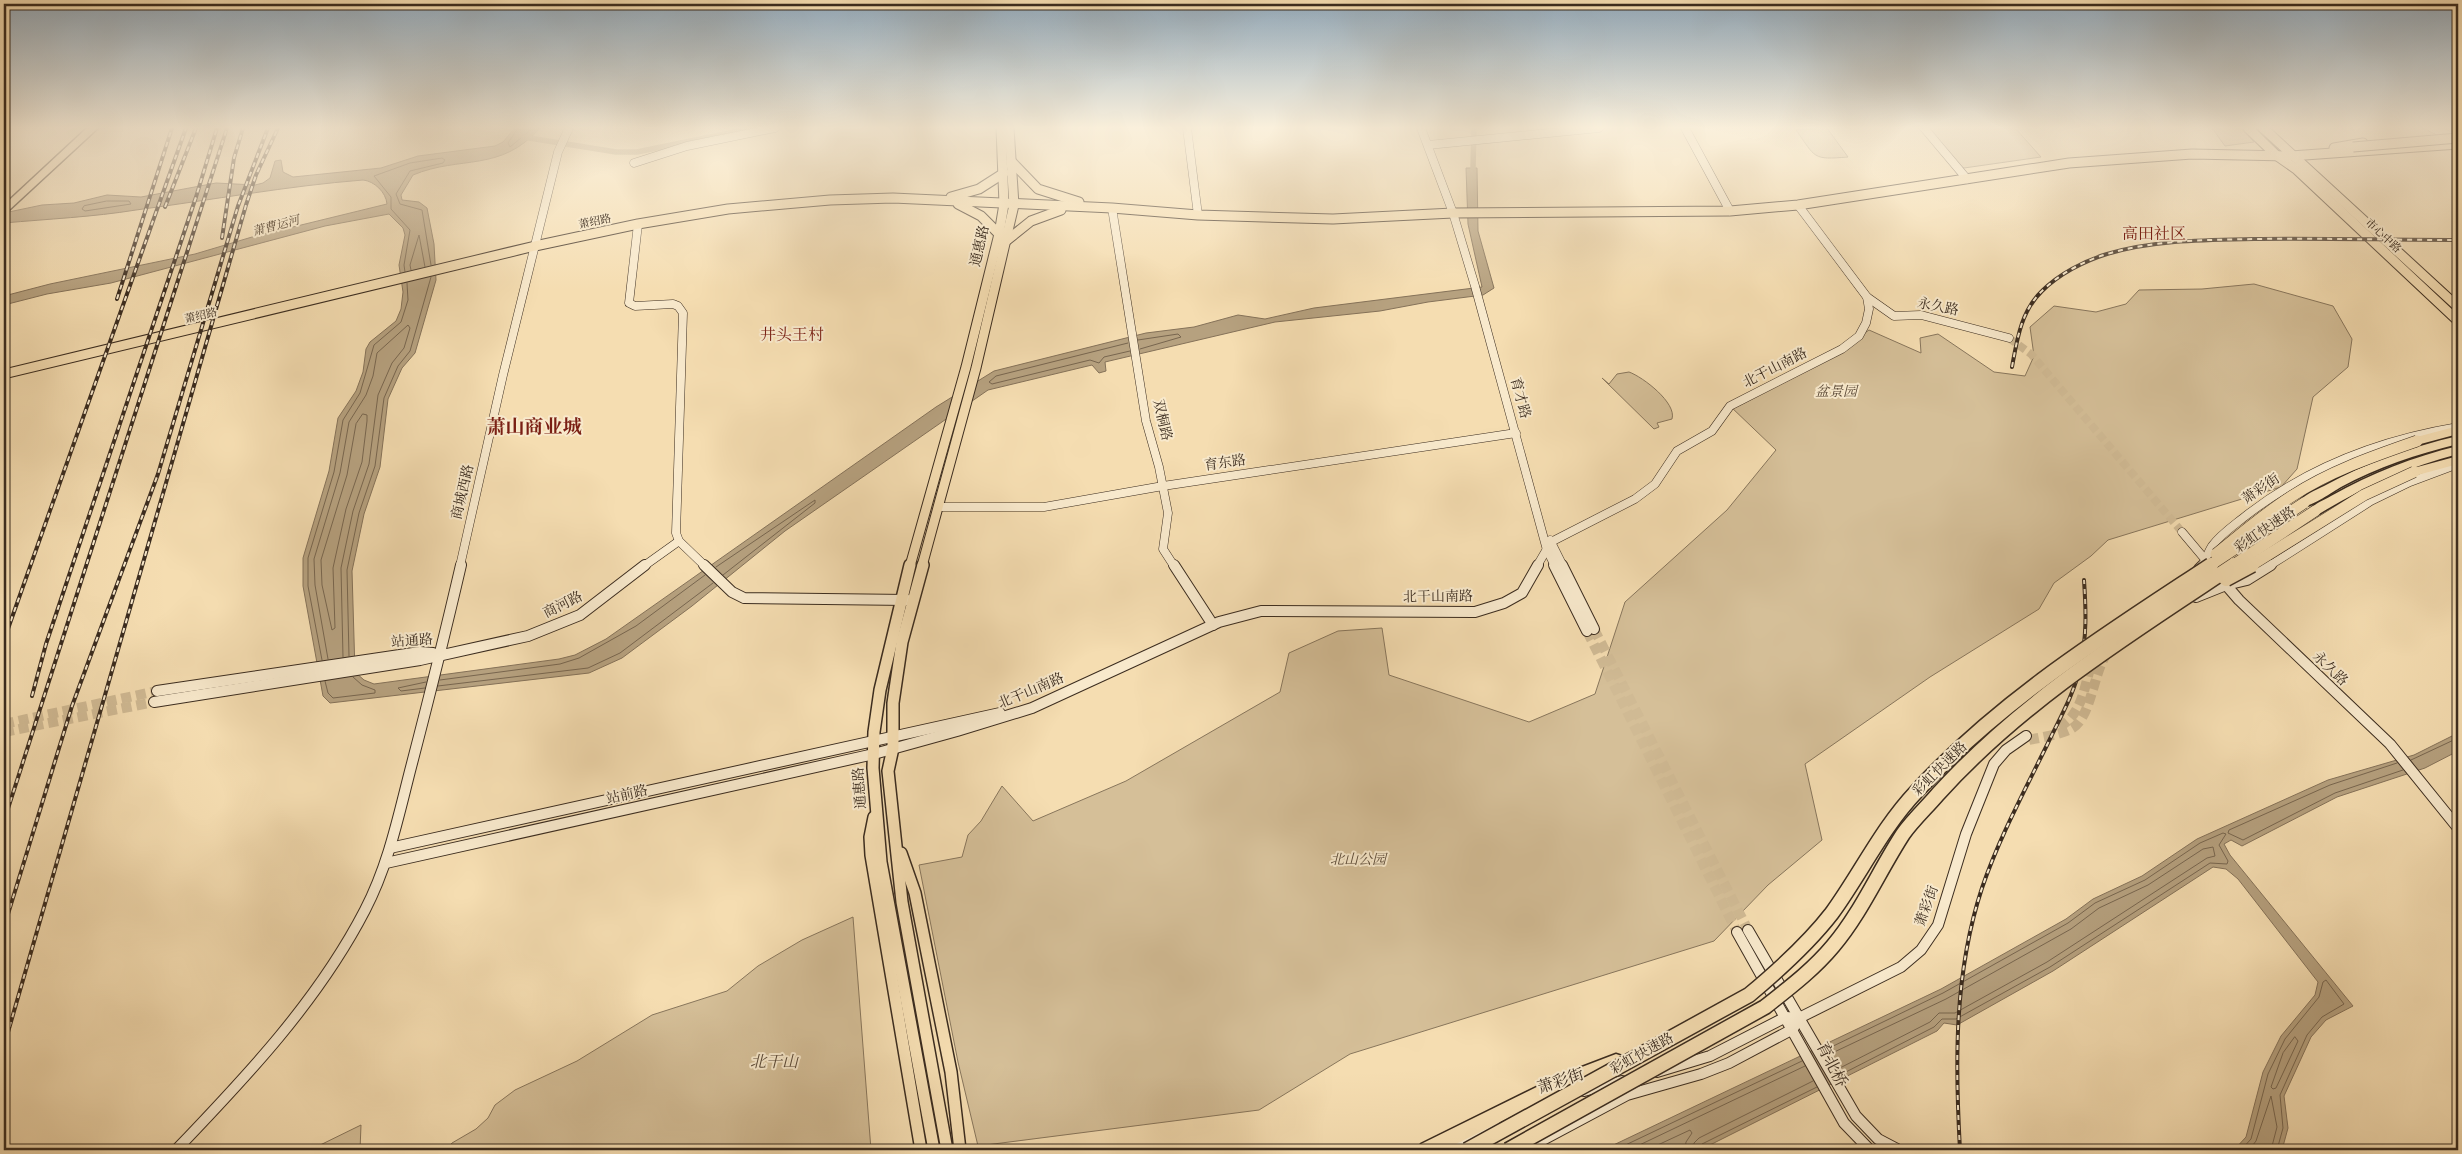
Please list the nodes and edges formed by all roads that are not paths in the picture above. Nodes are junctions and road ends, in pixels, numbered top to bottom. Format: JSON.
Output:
{"nodes":[{"id":1,"x":23,"y":182,"type":"edge"},
{"id":2,"x":35,"y":182,"type":"edge"},
{"id":3,"x":551,"y":182,"type":"edge"},
{"id":4,"x":994,"y":182,"type":"edge"},
{"id":5,"x":1004,"y":182,"type":"edge"},
{"id":6,"x":1013,"y":182,"type":"edge"},
{"id":7,"x":1031,"y":182,"type":"edge"},
{"id":8,"x":1194,"y":182,"type":"edge"},
{"id":9,"x":1442,"y":182,"type":"edge"},
{"id":10,"x":1714,"y":182,"type":"edge"},
{"id":11,"x":1938,"y":182,"type":"edge"},
{"id":12,"x":1942,"y":182,"type":"edge"},
{"id":13,"x":2310,"y":182,"type":"edge"},
{"id":14,"x":2320,"y":182,"type":"edge"},
{"id":15,"x":4,"y":199,"type":"edge"},
{"id":16,"x":950,"y":199,"type":"junction"},
{"id":17,"x":1004,"y":201,"type":"junction"},
{"id":18,"x":1014,"y":202,"type":"junction"},
{"id":19,"x":1082,"y":205,"type":"junction"},
{"id":20,"x":1798,"y":205,"type":"junction"},
{"id":21,"x":1112,"y":208,"type":"junction"},
{"id":22,"x":1729,"y":209,"type":"junction"},
{"id":23,"x":4,"y":210,"type":"edge"},
{"id":24,"x":1452,"y":211,"type":"junction"},
{"id":25,"x":1198,"y":212,"type":"junction"},
{"id":26,"x":638,"y":224,"type":"junction"},
{"id":27,"x":998,"y":234,"type":"junction"},
{"id":28,"x":1005,"y":242,"type":"junction"},
{"id":29,"x":535,"y":244,"type":"junction"},
{"id":30,"x":1867,"y":297,"type":"junction"},
{"id":31,"x":2458,"y":307,"type":"edge"},
{"id":32,"x":2458,"y":321,"type":"edge"},
{"id":33,"x":2009,"y":338,"type":"tunnel mouth"},
{"id":34,"x":971,"y":368,"type":"junction"},
{"id":35,"x":4,"y":373,"type":"edge"},
{"id":36,"x":2458,"y":428,"type":"edge"},
{"id":37,"x":1516,"y":433,"type":"junction"},
{"id":38,"x":2458,"y":440,"type":"edge"},
{"id":39,"x":2458,"y":450,"type":"edge"},
{"id":40,"x":2458,"y":462,"type":"edge"},
{"id":41,"x":1163,"y":486,"type":"junction"},
{"id":42,"x":938,"y":507,"type":"junction"},
{"id":43,"x":2309,"y":507,"type":"junction"},
{"id":44,"x":2182,"y":532,"type":"tunnel mouth"},
{"id":45,"x":679,"y":541,"type":"junction"},
{"id":46,"x":1549,"y":546,"type":"junction"},
{"id":47,"x":2205,"y":560,"type":"junction"},
{"id":48,"x":2226,"y":585,"type":"junction"},
{"id":49,"x":2168,"y":593,"type":"junction"},
{"id":50,"x":902,"y":600,"type":"junction"},
{"id":51,"x":914,"y":600,"type":"junction"},
{"id":52,"x":2180,"y":603,"type":"junction"},
{"id":53,"x":1213,"y":625,"type":"junction"},
{"id":54,"x":1591,"y":630,"type":"tunnel mouth"},
{"id":55,"x":2115,"y":632,"type":"dead end"},
{"id":56,"x":2126,"y":642,"type":"dead end"},
{"id":57,"x":441,"y":653,"type":"junction"},
{"id":58,"x":315,"y":671,"type":"junction"},
{"id":59,"x":157,"y":691,"type":"tunnel mouth"},
{"id":60,"x":154,"y":702,"type":"tunnel mouth"},
{"id":61,"x":2028,"y":738,"type":"tunnel mouth"},
{"id":62,"x":893,"y":743,"type":"junction"},
{"id":63,"x":874,"y":748,"type":"junction"},
{"id":64,"x":877,"y":806,"type":"junction"},
{"id":65,"x":891,"y":806,"type":"junction"},
{"id":66,"x":2458,"y":828,"type":"edge"},
{"id":67,"x":390,"y":848,"type":"junction"},
{"id":68,"x":386,"y":863,"type":"junction"},
{"id":69,"x":1786,"y":1016,"type":"junction"},
{"id":70,"x":1799,"y":1018,"type":"junction"},
{"id":71,"x":1793,"y":1029,"type":"junction"},
{"id":72,"x":1801,"y":1044,"type":"joint"},
{"id":73,"x":1656,"y":1046,"type":"junction"},
{"id":74,"x":1516,"y":1148,"type":"edge"},
{"id":75,"x":176,"y":1150,"type":"edge"},
{"id":76,"x":921,"y":1150,"type":"edge"},
{"id":77,"x":934,"y":1150,"type":"edge"},
{"id":78,"x":947,"y":1150,"type":"edge"},
{"id":79,"x":960,"y":1150,"type":"edge"},
{"id":80,"x":1427,"y":1150,"type":"edge"},
{"id":81,"x":1450,"y":1150,"type":"edge"},
{"id":82,"x":1467,"y":1150,"type":"edge"},
{"id":83,"x":1870,"y":1150,"type":"edge"},
{"id":84,"x":1899,"y":1150,"type":"edge"}],
"edges":[{"from":1,"to":15,"type":"highway"},
{"from":2,"to":23,"type":"highway"},
{"from":3,"to":29,"type":"main road","name":"商城西路"},
{"from":4,"to":16,"type":"main road"},
{"from":5,"to":17,"type":"main road","name":"通惠路"},
{"from":6,"to":18,"type":"main road"},
{"from":7,"to":19,"type":"main road"},
{"from":8,"to":25,"type":"main road"},
{"from":9,"to":24,"type":"main road"},
{"from":10,"to":22,"type":"street"},
{"from":11,"to":22,"type":"main road"},
{"from":12,"to":20,"type":"main road"},
{"from":13,"to":32,"type":"main road","name":"市心中路"},
{"from":14,"to":31,"type":"main road","name":"市心中路"},
{"from":16,"to":17,"type":"main road","name":"萧绍路"},
{"from":16,"to":26,"type":"main road","name":"萧绍路"},
{"from":16,"to":27,"type":"main road"},
{"from":16,"to":29,"type":"main road"},
{"from":17,"to":18,"type":"main road","name":"萧绍路"},
{"from":17,"to":27,"type":"main road","name":"通惠路"},
{"from":18,"to":19,"type":"main road","name":"萧绍路"},
{"from":18,"to":28,"type":"main road"},
{"from":19,"to":21,"type":"main road"},
{"from":19,"to":25,"type":"main road"},
{"from":19,"to":28,"type":"main road"},
{"from":20,"to":22,"type":"main road"},
{"from":20,"to":30,"type":"main road"},
{"from":21,"to":25,"type":"main road"},
{"from":21,"to":41,"type":"main road","name":"双桐路"},
{"from":22,"to":24,"type":"main road"},
{"from":24,"to":25,"type":"main road"},
{"from":24,"to":37,"type":"main road","name":"育才路"},
{"from":26,"to":29,"type":"main road","name":"萧绍路"},
{"from":26,"to":45,"type":"main road"},
{"from":27,"to":34,"type":"main road","name":"通惠路"},
{"from":28,"to":34,"type":"main road"},
{"from":29,"to":35,"type":"main road","name":"萧绍路"},
{"from":29,"to":57,"type":"main road","name":"商城西路"},
{"from":30,"to":33,"type":"main road","name":"永久路"},
{"from":30,"to":46,"type":"main road","name":"北干山南路"},
{"from":34,"to":42,"type":"main road","name":"通惠路"},
{"from":34,"to":50,"type":"main road","name":"通惠路"},
{"from":36,"to":47,"type":"main road","name":"萧彩街"},
{"from":36,"to":49,"type":"highway","bridge":true},
{"from":37,"to":41,"type":"main road","name":"育东路"},
{"from":37,"to":46,"type":"main road","name":"育才路"},
{"from":38,"to":43,"type":"highway","name":"彩虹快速路"},
{"from":39,"to":43,"type":"highway","name":"彩虹快速路"},
{"from":40,"to":48,"type":"main road"},
{"from":40,"to":52,"type":"highway","bridge":true},
{"from":41,"to":42,"type":"main road","name":"育东路"},
{"from":41,"to":53,"type":"main road","name":"双桐路"},
{"from":42,"to":51,"type":"main road","name":"通惠路"},
{"from":43,"to":49,"type":"highway","name":"彩虹快速路","bridge":true},
{"from":43,"to":52,"type":"highway","name":"彩虹快速路","bridge":true},
{"from":44,"to":47,"type":"main road","name":"永久路"},
{"from":45,"to":50,"type":"main road"},
{"from":45,"to":57,"type":"main road","name":"商河路"},
{"from":46,"to":53,"type":"main road","name":"北干山南路"},
{"from":46,"to":54,"type":"main road","name":"育才路"},
{"from":47,"to":48,"type":"main road","name":"永久路"},
{"from":47,"to":55,"type":"main road","name":"萧彩街"},
{"from":48,"to":56,"type":"main road"},
{"from":48,"to":66,"type":"main road","name":"永久路"},
{"from":49,"to":73,"type":"highway","name":"彩虹快速路","bridge":true},
{"from":50,"to":51,"type":"main road"},
{"from":50,"to":63,"type":"main road","name":"通惠路"},
{"from":51,"to":62,"type":"main road","name":"通惠路"},
{"from":52,"to":74,"type":"highway","name":"彩虹快速路","bridge":true},
{"from":53,"to":62,"type":"main road","name":"北干山南路"},
{"from":57,"to":58,"type":"main road","name":"站通路"},
{"from":57,"to":67,"type":"main road","name":"商城西路"},
{"from":58,"to":59,"type":"main road","name":"站通路"},
{"from":58,"to":60,"type":"main road","name":"站通路"},
{"from":61,"to":70,"type":"main road","name":"萧彩街"},
{"from":62,"to":63,"type":"main road","name":"北干山南路"},
{"from":62,"to":65,"type":"main road","name":"通惠路"},
{"from":63,"to":64,"type":"main road","name":"通惠路"},
{"from":63,"to":67,"type":"main road"},
{"from":63,"to":68,"type":"main road","name":"站前路"},
{"from":64,"to":76,"type":"main road"},
{"from":64,"to":77,"type":"main road","name":"通惠路"},
{"from":65,"to":78,"type":"main road","name":"通惠路"},
{"from":65,"to":79,"type":"main road"},
{"from":67,"to":68,"type":"street","name":"商城西路"},
{"from":68,"to":75,"type":"main road"},
{"from":69,"to":70,"type":"main road"},
{"from":69,"to":70,"type":"main road","name":"育北桥"},
{"from":69,"to":71,"type":"main road"},
{"from":69,"to":81,"type":"main road","name":"萧彩街"},
{"from":70,"to":71,"type":"main road"},
{"from":70,"to":84,"type":"main road","name":"育北桥"},
{"from":71,"to":72,"type":"main road"},
{"from":71,"to":74,"type":"main road"},
{"from":72,"to":83,"type":"street","name":"育北桥"},
{"from":73,"to":80,"type":"highway","bridge":true},
{"from":73,"to":82,"type":"highway","name":"彩虹快速路","bridge":true}]}
